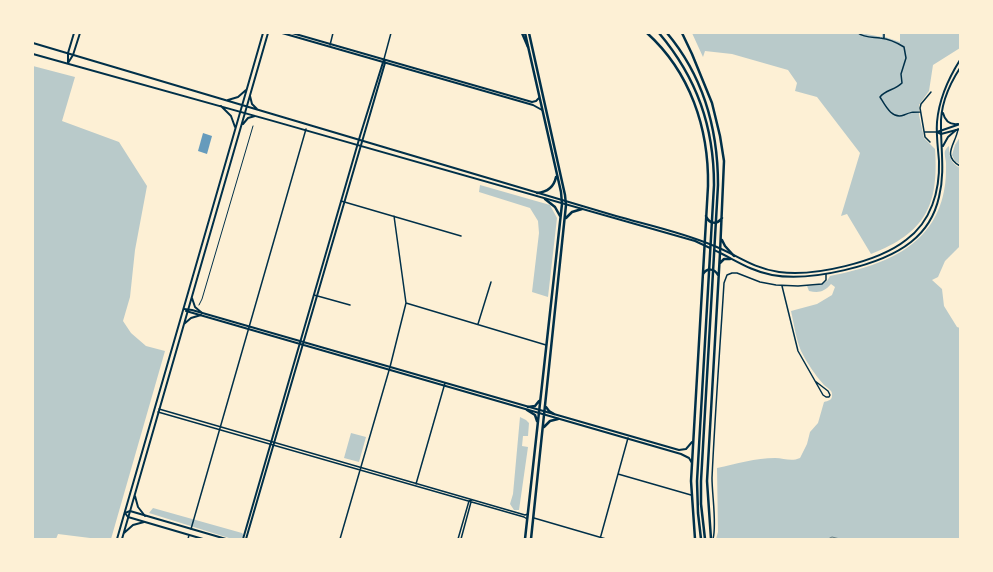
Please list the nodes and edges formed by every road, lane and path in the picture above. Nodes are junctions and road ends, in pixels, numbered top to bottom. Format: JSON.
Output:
{"nodes":[{"id":1,"x":74,"y":33,"type":"edge"},
{"id":2,"x":80,"y":33,"type":"edge"},
{"id":3,"x":263,"y":33,"type":"edge"},
{"id":4,"x":268,"y":33,"type":"edge"},
{"id":5,"x":282,"y":33,"type":"edge"},
{"id":6,"x":292,"y":33,"type":"edge"},
{"id":7,"x":333,"y":33,"type":"edge"},
{"id":8,"x":392,"y":33,"type":"edge"},
{"id":9,"x":523,"y":33,"type":"edge"},
{"id":10,"x":529,"y":33,"type":"edge"},
{"id":11,"x":647,"y":33,"type":"edge"},
{"id":12,"x":658,"y":33,"type":"edge"},
{"id":13,"x":666,"y":33,"type":"edge"},
{"id":14,"x":682,"y":33,"type":"edge"},
{"id":15,"x":858,"y":33,"type":"edge"},
{"id":16,"x":884,"y":33,"type":"edge"},
{"id":17,"x":884,"y":38,"type":"junction"},
{"id":18,"x":33,"y":43,"type":"edge"},
{"id":19,"x":329,"y":45,"type":"junction"},
{"id":20,"x":68,"y":53,"type":"junction"},
{"id":21,"x":33,"y":54,"type":"edge"},
{"id":22,"x":73,"y":55,"type":"junction"},
{"id":23,"x":960,"y":60,"type":"edge"},
{"id":24,"x":384,"y":61,"type":"junction"},
{"id":25,"x":68,"y":63,"type":"junction"},
{"id":26,"x":960,"y":68,"type":"edge"},
{"id":27,"x":248,"y":87,"type":"junction"},
{"id":28,"x":931,"y":92,"type":"dead end"},
{"id":29,"x":250,"y":93,"type":"junction"},
{"id":30,"x":539,"y":98,"type":"junction"},
{"id":31,"x":224,"y":100,"type":"junction"},
{"id":32,"x":219,"y":105,"type":"junction"},
{"id":33,"x":242,"y":106,"type":"junction"},
{"id":34,"x":246,"y":107,"type":"junction"},
{"id":35,"x":943,"y":109,"type":"junction"},
{"id":36,"x":542,"y":110,"type":"junction"},
{"id":37,"x":241,"y":111,"type":"junction"},
{"id":38,"x":260,"y":111,"type":"junction"},
{"id":39,"x":245,"y":112,"type":"junction"},
{"id":40,"x":920,"y":112,"type":"junction"},
{"id":41,"x":258,"y":116,"type":"junction"},
{"id":42,"x":959,"y":124,"type":"edge"},
{"id":43,"x":253,"y":126,"type":"dead end"},
{"id":44,"x":241,"y":127,"type":"junction"},
{"id":45,"x":306,"y":129,"type":"junction"},
{"id":46,"x":958,"y":129,"type":"edge"},
{"id":47,"x":235,"y":130,"type":"junction"},
{"id":48,"x":941,"y":131,"type":"junction"},
{"id":49,"x":924,"y":132,"type":"junction"},
{"id":50,"x":937,"y":132,"type":"junction"},
{"id":51,"x":941,"y":134,"type":"junction"},
{"id":52,"x":360,"y":140,"type":"junction"},
{"id":53,"x":930,"y":142,"type":"dead end"},
{"id":54,"x":359,"y":145,"type":"junction"},
{"id":55,"x":229,"y":151,"type":"junction"},
{"id":56,"x":942,"y":151,"type":"junction"},
{"id":57,"x":233,"y":153,"type":"junction"},
{"id":58,"x":960,"y":166,"type":"edge"},
{"id":59,"x":556,"y":174,"type":"junction"},
{"id":60,"x":537,"y":193,"type":"junction"},
{"id":61,"x":545,"y":199,"type":"junction"},
{"id":62,"x":342,"y":202,"type":"junction"},
{"id":63,"x":562,"y":202,"type":"junction"},
{"id":64,"x":566,"y":203,"type":"junction"},
{"id":65,"x":582,"y":209,"type":"junction"},
{"id":66,"x":706,"y":215,"type":"junction"},
{"id":67,"x":394,"y":216,"type":"junction"},
{"id":68,"x":561,"y":218,"type":"junction"},
{"id":69,"x":722,"y":218,"type":"junction"},
{"id":70,"x":565,"y":221,"type":"junction"},
{"id":71,"x":461,"y":236,"type":"dead end"},
{"id":72,"x":721,"y":238,"type":"junction"},
{"id":73,"x":704,"y":243,"type":"junction"},
{"id":74,"x":558,"y":246,"type":"junction"},
{"id":75,"x":562,"y":246,"type":"junction"},
{"id":76,"x":721,"y":248,"type":"junction"},
{"id":77,"x":720,"y":253,"type":"junction"},
{"id":78,"x":734,"y":256,"type":"junction"},
{"id":79,"x":730,"y":259,"type":"junction"},
{"id":80,"x":720,"y":264,"type":"junction"},
{"id":81,"x":195,"y":270,"type":"junction"},
{"id":82,"x":199,"y":271,"type":"junction"},
{"id":83,"x":702,"y":274,"type":"junction"},
{"id":84,"x":826,"y":274,"type":"junction"},
{"id":85,"x":719,"y":277,"type":"junction"},
{"id":86,"x":491,"y":282,"type":"dead end"},
{"id":87,"x":782,"y":286,"type":"junction"},
{"id":88,"x":192,"y":295,"type":"junction"},
{"id":89,"x":315,"y":295,"type":"junction"},
{"id":90,"x":406,"y":303,"type":"junction"},
{"id":91,"x":199,"y":305,"type":"dead end"},
{"id":92,"x":350,"y":305,"type":"dead end"},
{"id":93,"x":184,"y":309,"type":"junction"},
{"id":94,"x":188,"y":310,"type":"junction"},
{"id":95,"x":201,"y":314,"type":"junction"},
{"id":96,"x":717,"y":314,"type":"junction"},
{"id":97,"x":722,"y":314,"type":"junction"},
{"id":98,"x":478,"y":325,"type":"junction"},
{"id":99,"x":183,"y":327,"type":"junction"},
{"id":100,"x":249,"y":328,"type":"junction"},
{"id":101,"x":548,"y":332,"type":"junction"},
{"id":102,"x":553,"y":333,"type":"junction"},
{"id":103,"x":302,"y":343,"type":"junction"},
{"id":104,"x":546,"y":345,"type":"junction"},
{"id":105,"x":390,"y":368,"type":"junction"},
{"id":106,"x":815,"y":381,"type":"junction"},
{"id":107,"x":445,"y":384,"type":"junction"},
{"id":108,"x":541,"y":397,"type":"junction"},
{"id":109,"x":546,"y":405,"type":"junction"},
{"id":110,"x":528,"y":408,"type":"junction"},
{"id":111,"x":159,"y":411,"type":"junction"},
{"id":112,"x":539,"y":412,"type":"junction"},
{"id":113,"x":545,"y":413,"type":"junction"},
{"id":114,"x":554,"y":414,"type":"junction"},
{"id":115,"x":558,"y":419,"type":"junction"},
{"id":116,"x":538,"y":424,"type":"junction"},
{"id":117,"x":220,"y":428,"type":"junction"},
{"id":118,"x":543,"y":432,"type":"junction"},
{"id":119,"x":629,"y":438,"type":"junction"},
{"id":120,"x":694,"y":439,"type":"junction"},
{"id":121,"x":271,"y":443,"type":"junction"},
{"id":122,"x":274,"y":444,"type":"junction"},
{"id":123,"x":692,"y":463,"type":"junction"},
{"id":124,"x":360,"y":469,"type":"junction"},
{"id":125,"x":618,"y":474,"type":"junction"},
{"id":126,"x":415,"y":484,"type":"junction"},
{"id":127,"x":135,"y":492,"type":"junction"},
{"id":128,"x":691,"y":495,"type":"junction"},
{"id":129,"x":471,"y":501,"type":"junction"},
{"id":130,"x":130,"y":511,"type":"junction"},
{"id":131,"x":124,"y":513,"type":"junction"},
{"id":132,"x":528,"y":514,"type":"junction"},
{"id":133,"x":145,"y":516,"type":"junction"},
{"id":134,"x":128,"y":518,"type":"junction"},
{"id":135,"x":534,"y":518,"type":"junction"},
{"id":136,"x":527,"y":520,"type":"junction"},
{"id":137,"x":144,"y":522,"type":"junction"},
{"id":138,"x":191,"y":529,"type":"junction"},
{"id":139,"x":189,"y":535,"type":"junction"},
{"id":140,"x":123,"y":536,"type":"junction"},
{"id":141,"x":600,"y":538,"type":"edge"},
{"id":142,"x":117,"y":539,"type":"edge"},
{"id":143,"x":122,"y":539,"type":"edge"},
{"id":144,"x":188,"y":539,"type":"edge"},
{"id":145,"x":203,"y":539,"type":"edge"},
{"id":146,"x":226,"y":539,"type":"edge"},
{"id":147,"x":245,"y":539,"type":"edge"},
{"id":148,"x":340,"y":539,"type":"edge"},
{"id":149,"x":460,"y":539,"type":"edge"},
{"id":150,"x":525,"y":539,"type":"edge"},
{"id":151,"x":531,"y":539,"type":"edge"},
{"id":152,"x":606,"y":539,"type":"edge"},
{"id":153,"x":695,"y":539,"type":"edge"},
{"id":154,"x":701,"y":539,"type":"edge"},
{"id":155,"x":704,"y":539,"type":"edge"},
{"id":156,"x":712,"y":539,"type":"edge"}],
"edges":[{"from":1,"to":20,"type":"main road"},
{"from":2,"to":22,"type":"main road"},
{"from":3,"to":27,"type":"main road"},
{"from":4,"to":29,"type":"main road"},
{"from":5,"to":19,"type":"main road"},
{"from":6,"to":19,"type":"main road"},
{"from":7,"to":19,"type":"street"},
{"from":8,"to":24,"type":"street"},
{"from":9,"to":30,"type":"main road"},
{"from":10,"to":64,"type":"main road"},
{"from":11,"to":66,"type":"main road"},
{"from":12,"to":154,"type":"main road"},
{"from":13,"to":155,"type":"main road"},
{"from":14,"to":69,"type":"main road"},
{"from":15,"to":17,"type":"street"},
{"from":16,"to":17,"type":"street"},
{"from":17,"to":40,"type":"street"},
{"from":18,"to":20,"type":"main road"},
{"from":19,"to":24,"type":"main road"},
{"from":20,"to":22,"type":"main road"},
{"from":20,"to":25,"type":"main road"},
{"from":21,"to":25,"type":"main road"},
{"from":22,"to":25,"type":"main road"},
{"from":22,"to":31,"type":"main road"},
{"from":23,"to":50,"type":"main road"},
{"from":24,"to":30,"type":"main road"},
{"from":24,"to":36,"type":"main road"},
{"from":24,"to":52,"type":"main road"},
{"from":25,"to":32,"type":"main road"},
{"from":26,"to":35,"type":"main road"},
{"from":27,"to":31,"type":"main road"},
{"from":27,"to":33,"type":"main road"},
{"from":28,"to":40,"type":"street"},
{"from":29,"to":34,"type":"main road"},
{"from":29,"to":38,"type":"main road"},
{"from":30,"to":36,"type":"main road"},
{"from":31,"to":33,"type":"main road"},
{"from":32,"to":37,"type":"main road"},
{"from":32,"to":47,"type":"main road"},
{"from":33,"to":34,"type":"main road"},
{"from":33,"to":37,"type":"main road"},
{"from":34,"to":38,"type":"main road"},
{"from":34,"to":39,"type":"main road"},
{"from":35,"to":42,"type":"main road"},
{"from":35,"to":48,"type":"main road"},
{"from":36,"to":59,"type":"main road"},
{"from":37,"to":39,"type":"main road"},
{"from":37,"to":47,"type":"main road"},
{"from":38,"to":52,"type":"main road"},
{"from":39,"to":41,"type":"main road"},
{"from":39,"to":44,"type":"main road"},
{"from":40,"to":49,"type":"street"},
{"from":41,"to":44,"type":"main road"},
{"from":41,"to":45,"type":"main road"},
{"from":42,"to":48,"type":"main road"},
{"from":43,"to":91,"type":"street"},
{"from":44,"to":57,"type":"main road"},
{"from":45,"to":54,"type":"main road"},
{"from":45,"to":100,"type":"street"},
{"from":46,"to":51,"type":"main road"},
{"from":46,"to":56,"type":"main road"},
{"from":46,"to":58,"type":"street"},
{"from":47,"to":55,"type":"main road"},
{"from":48,"to":50,"type":"main road"},
{"from":48,"to":51,"type":"main road"},
{"from":49,"to":50,"type":"street"},
{"from":49,"to":53,"type":"street"},
{"from":50,"to":51,"type":"main road"},
{"from":50,"to":78,"type":"main road"},
{"from":51,"to":56,"type":"main road"},
{"from":52,"to":54,"type":"main road"},
{"from":52,"to":60,"type":"main road"},
{"from":54,"to":61,"type":"main road"},
{"from":54,"to":62,"type":"main road"},
{"from":55,"to":57,"type":"main road"},
{"from":55,"to":81,"type":"main road"},
{"from":56,"to":84,"type":"main road"},
{"from":57,"to":82,"type":"main road"},
{"from":59,"to":60,"type":"main road"},
{"from":59,"to":63,"type":"main road"},
{"from":60,"to":63,"type":"main road"},
{"from":61,"to":63,"type":"main road"},
{"from":61,"to":68,"type":"main road"},
{"from":62,"to":67,"type":"street"},
{"from":62,"to":89,"type":"main road"},
{"from":63,"to":64,"type":"main road"},
{"from":63,"to":68,"type":"main road"},
{"from":64,"to":65,"type":"main road"},
{"from":64,"to":70,"type":"main road"},
{"from":64,"to":73,"type":"main road"},
{"from":65,"to":70,"type":"main road"},
{"from":65,"to":73,"type":"main road"},
{"from":66,"to":69,"type":"main road"},
{"from":66,"to":73,"type":"main road"},
{"from":67,"to":71,"type":"street"},
{"from":67,"to":90,"type":"street"},
{"from":68,"to":74,"type":"main road"},
{"from":69,"to":72,"type":"main road"},
{"from":70,"to":75,"type":"main road"},
{"from":72,"to":76,"type":"main road"},
{"from":72,"to":78,"type":"main road"},
{"from":73,"to":76,"type":"main road"},
{"from":73,"to":77,"type":"main road"},
{"from":73,"to":83,"type":"main road"},
{"from":74,"to":75,"type":"main road"},
{"from":74,"to":101,"type":"main road"},
{"from":75,"to":102,"type":"main road"},
{"from":76,"to":77,"type":"main road"},
{"from":76,"to":78,"type":"main road"},
{"from":77,"to":79,"type":"main road"},
{"from":77,"to":80,"type":"main road"},
{"from":79,"to":80,"type":"main road"},
{"from":79,"to":84,"type":"main road"},
{"from":80,"to":85,"type":"main road"},
{"from":81,"to":82,"type":"main road"},
{"from":81,"to":93,"type":"main road"},
{"from":82,"to":88,"type":"main road"},
{"from":83,"to":85,"type":"main road"},
{"from":83,"to":120,"type":"main road"},
{"from":84,"to":87,"type":"street"},
{"from":85,"to":96,"type":"main road"},
{"from":86,"to":98,"type":"street"},
{"from":87,"to":97,"type":"street"},
{"from":87,"to":106,"type":"street"},
{"from":88,"to":94,"type":"main road"},
{"from":88,"to":95,"type":"main road"},
{"from":89,"to":92,"type":"street"},
{"from":89,"to":103,"type":"main road"},
{"from":90,"to":98,"type":"street"},
{"from":90,"to":105,"type":"street"},
{"from":93,"to":94,"type":"main road"},
{"from":93,"to":131,"type":"main road"},
{"from":94,"to":95,"type":"main road"},
{"from":94,"to":99,"type":"main road"},
{"from":95,"to":99,"type":"main road"},
{"from":95,"to":100,"type":"main road"},
{"from":96,"to":97,"type":"street"},
{"from":96,"to":156,"type":"main road"},
{"from":97,"to":156,"type":"street"},
{"from":98,"to":104,"type":"street"},
{"from":99,"to":111,"type":"main road"},
{"from":100,"to":103,"type":"main road"},
{"from":100,"to":117,"type":"street"},
{"from":101,"to":102,"type":"main road"},
{"from":101,"to":104,"type":"main road"},
{"from":102,"to":109,"type":"main road"},
{"from":103,"to":105,"type":"main road"},
{"from":103,"to":121,"type":"main road"},
{"from":103,"to":122,"type":"main road"},
{"from":104,"to":108,"type":"main road"},
{"from":105,"to":107,"type":"main road"},
{"from":105,"to":124,"type":"street"},
{"from":106,"to":106,"type":"street"},
{"from":107,"to":110,"type":"main road"},
{"from":107,"to":126,"type":"street"},
{"from":108,"to":110,"type":"main road"},
{"from":108,"to":112,"type":"main road"},
{"from":109,"to":113,"type":"main road"},
{"from":109,"to":114,"type":"main road"},
{"from":110,"to":112,"type":"main road"},
{"from":110,"to":116,"type":"main road"},
{"from":111,"to":117,"type":"street"},
{"from":111,"to":127,"type":"main road"},
{"from":112,"to":113,"type":"main road"},
{"from":112,"to":116,"type":"main road"},
{"from":113,"to":114,"type":"main road"},
{"from":113,"to":115,"type":"main road"},
{"from":113,"to":118,"type":"main road"},
{"from":114,"to":119,"type":"main road"},
{"from":115,"to":118,"type":"main road"},
{"from":115,"to":119,"type":"main road"},
{"from":116,"to":132,"type":"main road"},
{"from":117,"to":121,"type":"street"},
{"from":117,"to":138,"type":"street"},
{"from":118,"to":135,"type":"main road"},
{"from":119,"to":120,"type":"main road"},
{"from":119,"to":123,"type":"main road"},
{"from":119,"to":125,"type":"street"},
{"from":120,"to":123,"type":"main road"},
{"from":121,"to":122,"type":"street"},
{"from":121,"to":147,"type":"main road"},
{"from":122,"to":124,"type":"street"},
{"from":122,"to":147,"type":"main road"},
{"from":123,"to":128,"type":"main road"},
{"from":124,"to":126,"type":"street"},
{"from":124,"to":148,"type":"street"},
{"from":125,"to":128,"type":"street"},
{"from":125,"to":141,"type":"street"},
{"from":126,"to":129,"type":"street"},
{"from":127,"to":130,"type":"main road"},
{"from":127,"to":133,"type":"main road"},
{"from":128,"to":153,"type":"main road"},
{"from":129,"to":132,"type":"street"},
{"from":129,"to":136,"type":"street"},
{"from":129,"to":149,"type":"street"},
{"from":130,"to":131,"type":"main road"},
{"from":130,"to":133,"type":"main road"},
{"from":130,"to":134,"type":"main road"},
{"from":131,"to":134,"type":"main road"},
{"from":131,"to":142,"type":"main road"},
{"from":132,"to":136,"type":"main road"},
{"from":133,"to":138,"type":"main road"},
{"from":134,"to":137,"type":"main road"},
{"from":134,"to":140,"type":"main road"},
{"from":135,"to":141,"type":"street"},
{"from":135,"to":151,"type":"main road"},
{"from":136,"to":150,"type":"main road"},
{"from":137,"to":139,"type":"main road"},
{"from":137,"to":140,"type":"main road"},
{"from":138,"to":146,"type":"main road"},
{"from":139,"to":144,"type":"street"},
{"from":139,"to":145,"type":"main road"},
{"from":140,"to":143,"type":"main road"},
{"from":141,"to":152,"type":"street"}]}
